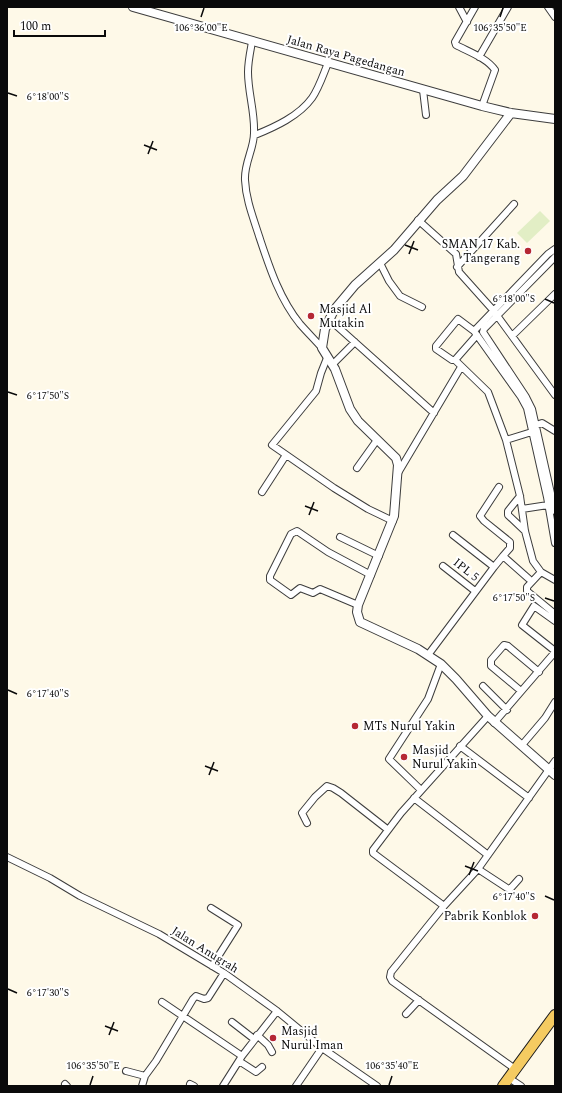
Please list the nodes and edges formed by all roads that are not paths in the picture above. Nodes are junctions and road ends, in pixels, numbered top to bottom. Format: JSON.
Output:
{"nodes":[{"id":1,"x":132,"y":7,"type":"edge"},
{"id":2,"x":459,"y":7,"type":"edge"},
{"id":3,"x":475,"y":7,"type":"edge"},
{"id":4,"x":508,"y":7,"type":"edge"},
{"id":5,"x":548,"y":7,"type":"edge"},
{"id":6,"x":142,"y":8,"type":"edge"},
{"id":7,"x":555,"y":17,"type":"edge"},
{"id":8,"x":467,"y":22,"type":"junction"},
{"id":9,"x":252,"y":42,"type":"junction"},
{"id":10,"x":479,"y":57,"type":"junction"},
{"id":11,"x":328,"y":63,"type":"junction"},
{"id":12,"x":423,"y":90,"type":"junction"},
{"id":13,"x":482,"y":106,"type":"junction"},
{"id":14,"x":511,"y":113,"type":"junction"},
{"id":15,"x":426,"y":115,"type":"dead end"},
{"id":16,"x":555,"y":119,"type":"edge"},
{"id":17,"x":254,"y":135,"type":"junction"},
{"id":18,"x":514,"y":204,"type":"dead end"},
{"id":19,"x":418,"y":220,"type":"junction"},
{"id":20,"x":555,"y":249,"type":"edge"},
{"id":21,"x":555,"y":257,"type":"edge"},
{"id":22,"x":380,"y":263,"type":"junction"},
{"id":23,"x":457,"y":267,"type":"junction"},
{"id":24,"x":555,"y":294,"type":"edge"},
{"id":25,"x":422,"y":307,"type":"dead end"},
{"id":26,"x":495,"y":312,"type":"junction"},
{"id":27,"x":329,"y":319,"type":"junction"},
{"id":28,"x":476,"y":333,"type":"junction"},
{"id":29,"x":512,"y":336,"type":"junction"},
{"id":30,"x":355,"y":342,"type":"junction"},
{"id":31,"x":322,"y":348,"type":"junction"},
{"id":32,"x":455,"y":360,"type":"junction"},
{"id":33,"x":329,"y":362,"type":"junction"},
{"id":34,"x":461,"y":367,"type":"junction"},
{"id":35,"x":554,"y":392,"type":"edge"},
{"id":36,"x":434,"y":413,"type":"junction"},
{"id":37,"x":535,"y":429,"type":"junction"},
{"id":38,"x":555,"y":431,"type":"edge"},
{"id":39,"x":377,"y":440,"type":"junction"},
{"id":40,"x":506,"y":440,"type":"junction"},
{"id":41,"x":286,"y":455,"type":"junction"},
{"id":42,"x":357,"y":468,"type":"dead end"},
{"id":43,"x":398,"y":473,"type":"junction"},
{"id":44,"x":499,"y":487,"type":"dead end"},
{"id":45,"x":262,"y":492,"type":"dead end"},
{"id":46,"x":520,"y":496,"type":"junction"},
{"id":47,"x":551,"y":496,"type":"edge"},
{"id":48,"x":548,"y":505,"type":"junction"},
{"id":49,"x":522,"y":509,"type":"junction"},
{"id":50,"x":555,"y":511,"type":"edge"},
{"id":51,"x":393,"y":521,"type":"junction"},
{"id":52,"x":525,"y":530,"type":"junction"},
{"id":53,"x":453,"y":535,"type":"dead end"},
{"id":54,"x":340,"y":536,"type":"dead end"},
{"id":55,"x":555,"y":543,"type":"edge"},
{"id":56,"x":379,"y":556,"type":"junction"},
{"id":57,"x":503,"y":556,"type":"junction"},
{"id":58,"x":443,"y":566,"type":"dead end"},
{"id":59,"x":494,"y":567,"type":"junction"},
{"id":60,"x":541,"y":572,"type":"junction"},
{"id":61,"x":371,"y":575,"type":"junction"},
{"id":62,"x":529,"y":579,"type":"dead end"},
{"id":63,"x":555,"y":580,"type":"edge"},
{"id":64,"x":475,"y":591,"type":"junction"},
{"id":65,"x":358,"y":605,"type":"junction"},
{"id":66,"x":555,"y":614,"type":"edge"},
{"id":67,"x":555,"y":621,"type":"edge"},
{"id":68,"x":555,"y":651,"type":"edge"},
{"id":69,"x":428,"y":655,"type":"junction"},
{"id":70,"x":440,"y":664,"type":"junction"},
{"id":71,"x":539,"y":672,"type":"junction"},
{"id":72,"x":483,"y":686,"type":"dead end"},
{"id":73,"x":521,"y":691,"type":"junction"},
{"id":74,"x":555,"y":702,"type":"edge"},
{"id":75,"x":507,"y":710,"type":"junction"},
{"id":76,"x":488,"y":716,"type":"junction"},
{"id":77,"x":494,"y":723,"type":"junction"},
{"id":78,"x":522,"y":745,"type":"junction"},
{"id":79,"x":460,"y":746,"type":"junction"},
{"id":80,"x":555,"y":761,"type":"edge"},
{"id":81,"x":552,"y":772,"type":"edge"},
{"id":82,"x":421,"y":790,"type":"junction"},
{"id":83,"x":414,"y":798,"type":"junction"},
{"id":84,"x":529,"y":798,"type":"junction"},
{"id":85,"x":308,"y":824,"type":"dead end"},
{"id":86,"x":388,"y":829,"type":"junction"},
{"id":87,"x":488,"y":855,"type":"junction"},
{"id":88,"x":7,"y":857,"type":"edge"},
{"id":89,"x":478,"y":869,"type":"junction"},
{"id":90,"x":520,"y":879,"type":"dead end"},
{"id":91,"x":444,"y":906,"type":"junction"},
{"id":92,"x":211,"y":908,"type":"dead end"},
{"id":93,"x":212,"y":966,"type":"junction"},
{"id":94,"x":224,"y":973,"type":"junction"},
{"id":95,"x":419,"y":1000,"type":"junction"},
{"id":96,"x":162,"y":1002,"type":"dead end"},
{"id":97,"x":277,"y":1011,"type":"junction"},
{"id":98,"x":406,"y":1014,"type":"dead end"},
{"id":99,"x":182,"y":1015,"type":"junction"},
{"id":100,"x":553,"y":1021,"type":"edge"},
{"id":101,"x":232,"y":1022,"type":"dead end"},
{"id":102,"x":256,"y":1037,"type":"junction"},
{"id":103,"x":322,"y":1048,"type":"junction"},
{"id":104,"x":272,"y":1052,"type":"dead end"},
{"id":105,"x":240,"y":1058,"type":"junction"},
{"id":106,"x":262,"y":1067,"type":"dead end"},
{"id":107,"x":515,"y":1070,"type":"junction"},
{"id":108,"x":126,"y":1071,"type":"dead end"},
{"id":109,"x":145,"y":1076,"type":"junction"},
{"id":110,"x":506,"y":1082,"type":"edge"},
{"id":111,"x":142,"y":1086,"type":"edge"},
{"id":112,"x":223,"y":1086,"type":"edge"},
{"id":113,"x":296,"y":1086,"type":"edge"},
{"id":114,"x":377,"y":1086,"type":"edge"},
{"id":115,"x":521,"y":1086,"type":"edge"}],
"edges":[{"from":1,"to":6,"type":"street","name":"Jalan Raya Pagedangan"},
{"from":2,"to":8,"type":"street"},
{"from":3,"to":8,"type":"street"},
{"from":4,"to":10,"type":"street"},
{"from":5,"to":7,"type":"street"},
{"from":6,"to":9,"type":"street","name":"Jalan Raya Pagedangan"},
{"from":8,"to":10,"type":"street"},
{"from":9,"to":11,"type":"street","name":"Jalan Raya Pagedangan"},
{"from":9,"to":17,"type":"street"},
{"from":10,"to":13,"type":"street"},
{"from":11,"to":12,"type":"street","name":"Jalan Raya Pagedangan"},
{"from":11,"to":17,"type":"street"},
{"from":12,"to":13,"type":"street","name":"Jalan Raya Pagedangan"},
{"from":12,"to":15,"type":"street"},
{"from":13,"to":14,"type":"street","name":"Jalan Raya Pagedangan"},
{"from":14,"to":16,"type":"street","name":"Jalan Raya Pagedangan"},
{"from":14,"to":19,"type":"street"},
{"from":17,"to":31,"type":"street"},
{"from":18,"to":23,"type":"street"},
{"from":19,"to":22,"type":"street"},
{"from":19,"to":23,"type":"street"},
{"from":20,"to":26,"type":"street"},
{"from":21,"to":26,"type":"street"},
{"from":22,"to":25,"type":"street"},
{"from":22,"to":27,"type":"street"},
{"from":23,"to":26,"type":"street"},
{"from":24,"to":29,"type":"street"},
{"from":26,"to":28,"type":"street"},
{"from":26,"to":29,"type":"street"},
{"from":26,"to":37,"type":"street"},
{"from":27,"to":30,"type":"street"},
{"from":27,"to":31,"type":"street"},
{"from":28,"to":32,"type":"street"},
{"from":28,"to":32,"type":"street"},
{"from":28,"to":37,"type":"street"},
{"from":29,"to":35,"type":"street"},
{"from":30,"to":33,"type":"street"},
{"from":30,"to":36,"type":"street"},
{"from":31,"to":33,"type":"street"},
{"from":32,"to":34,"type":"street"},
{"from":33,"to":39,"type":"street"},
{"from":33,"to":41,"type":"street"},
{"from":34,"to":36,"type":"street"},
{"from":34,"to":40,"type":"street"},
{"from":36,"to":43,"type":"street"},
{"from":37,"to":38,"type":"street"},
{"from":37,"to":40,"type":"street"},
{"from":37,"to":47,"type":"street"},
{"from":39,"to":42,"type":"street"},
{"from":39,"to":43,"type":"street"},
{"from":40,"to":46,"type":"street"},
{"from":41,"to":45,"type":"street"},
{"from":41,"to":51,"type":"street"},
{"from":43,"to":51,"type":"street"},
{"from":44,"to":57,"type":"street"},
{"from":46,"to":49,"type":"street"},
{"from":46,"to":52,"type":"street"},
{"from":47,"to":48,"type":"street"},
{"from":47,"to":50,"type":"street"},
{"from":48,"to":49,"type":"street"},
{"from":48,"to":55,"type":"street"},
{"from":49,"to":52,"type":"street"},
{"from":51,"to":56,"type":"street"},
{"from":52,"to":60,"type":"street"},
{"from":53,"to":59,"type":"street"},
{"from":54,"to":56,"type":"street"},
{"from":56,"to":61,"type":"street"},
{"from":57,"to":59,"type":"street"},
{"from":57,"to":62,"type":"street"},
{"from":58,"to":64,"type":"street","name":"IPL 5"},
{"from":59,"to":64,"type":"street"},
{"from":60,"to":63,"type":"street"},
{"from":60,"to":66,"type":"street"},
{"from":61,"to":65,"type":"street"},
{"from":61,"to":65,"type":"street"},
{"from":64,"to":69,"type":"street"},
{"from":65,"to":69,"type":"street"},
{"from":67,"to":68,"type":"street"},
{"from":68,"to":71,"type":"street"},
{"from":69,"to":70,"type":"street"},
{"from":70,"to":76,"type":"street"},
{"from":70,"to":82,"type":"street"},
{"from":71,"to":73,"type":"street"},
{"from":71,"to":73,"type":"street"},
{"from":72,"to":75,"type":"street"},
{"from":73,"to":75,"type":"street"},
{"from":74,"to":78,"type":"street"},
{"from":75,"to":77,"type":"street"},
{"from":76,"to":77,"type":"street"},
{"from":76,"to":79,"type":"street"},
{"from":77,"to":78,"type":"street"},
{"from":78,"to":81,"type":"street"},
{"from":79,"to":82,"type":"street"},
{"from":79,"to":84,"type":"street"},
{"from":80,"to":81,"type":"street"},
{"from":81,"to":84,"type":"street"},
{"from":82,"to":83,"type":"street"},
{"from":83,"to":86,"type":"street"},
{"from":83,"to":87,"type":"street"},
{"from":84,"to":87,"type":"street"},
{"from":85,"to":86,"type":"street"},
{"from":86,"to":91,"type":"street"},
{"from":87,"to":89,"type":"street"},
{"from":88,"to":93,"type":"street","name":"Jalan Anugrah"},
{"from":89,"to":90,"type":"street"},
{"from":89,"to":91,"type":"street"},
{"from":91,"to":95,"type":"street"},
{"from":92,"to":93,"type":"street"},
{"from":93,"to":94,"type":"street","name":"Jalan Anugrah"},
{"from":94,"to":97,"type":"street","name":"Jalan Anugrah"},
{"from":94,"to":99,"type":"street"},
{"from":95,"to":98,"type":"street"},
{"from":95,"to":107,"type":"street"},
{"from":96,"to":99,"type":"street"},
{"from":97,"to":102,"type":"street"},
{"from":97,"to":103,"type":"street","name":"Jalan Anugrah"},
{"from":99,"to":105,"type":"street"},
{"from":99,"to":109,"type":"street"},
{"from":100,"to":107,"type":"main road"},
{"from":101,"to":102,"type":"street"},
{"from":102,"to":104,"type":"street"},
{"from":102,"to":105,"type":"street"},
{"from":103,"to":113,"type":"street"},
{"from":103,"to":114,"type":"street","name":"Jalan Anugrah"},
{"from":105,"to":106,"type":"street"},
{"from":105,"to":112,"type":"street"},
{"from":107,"to":110,"type":"main road"},
{"from":108,"to":109,"type":"street"},
{"from":109,"to":111,"type":"street"},
{"from":110,"to":115,"type":"street"}]}
